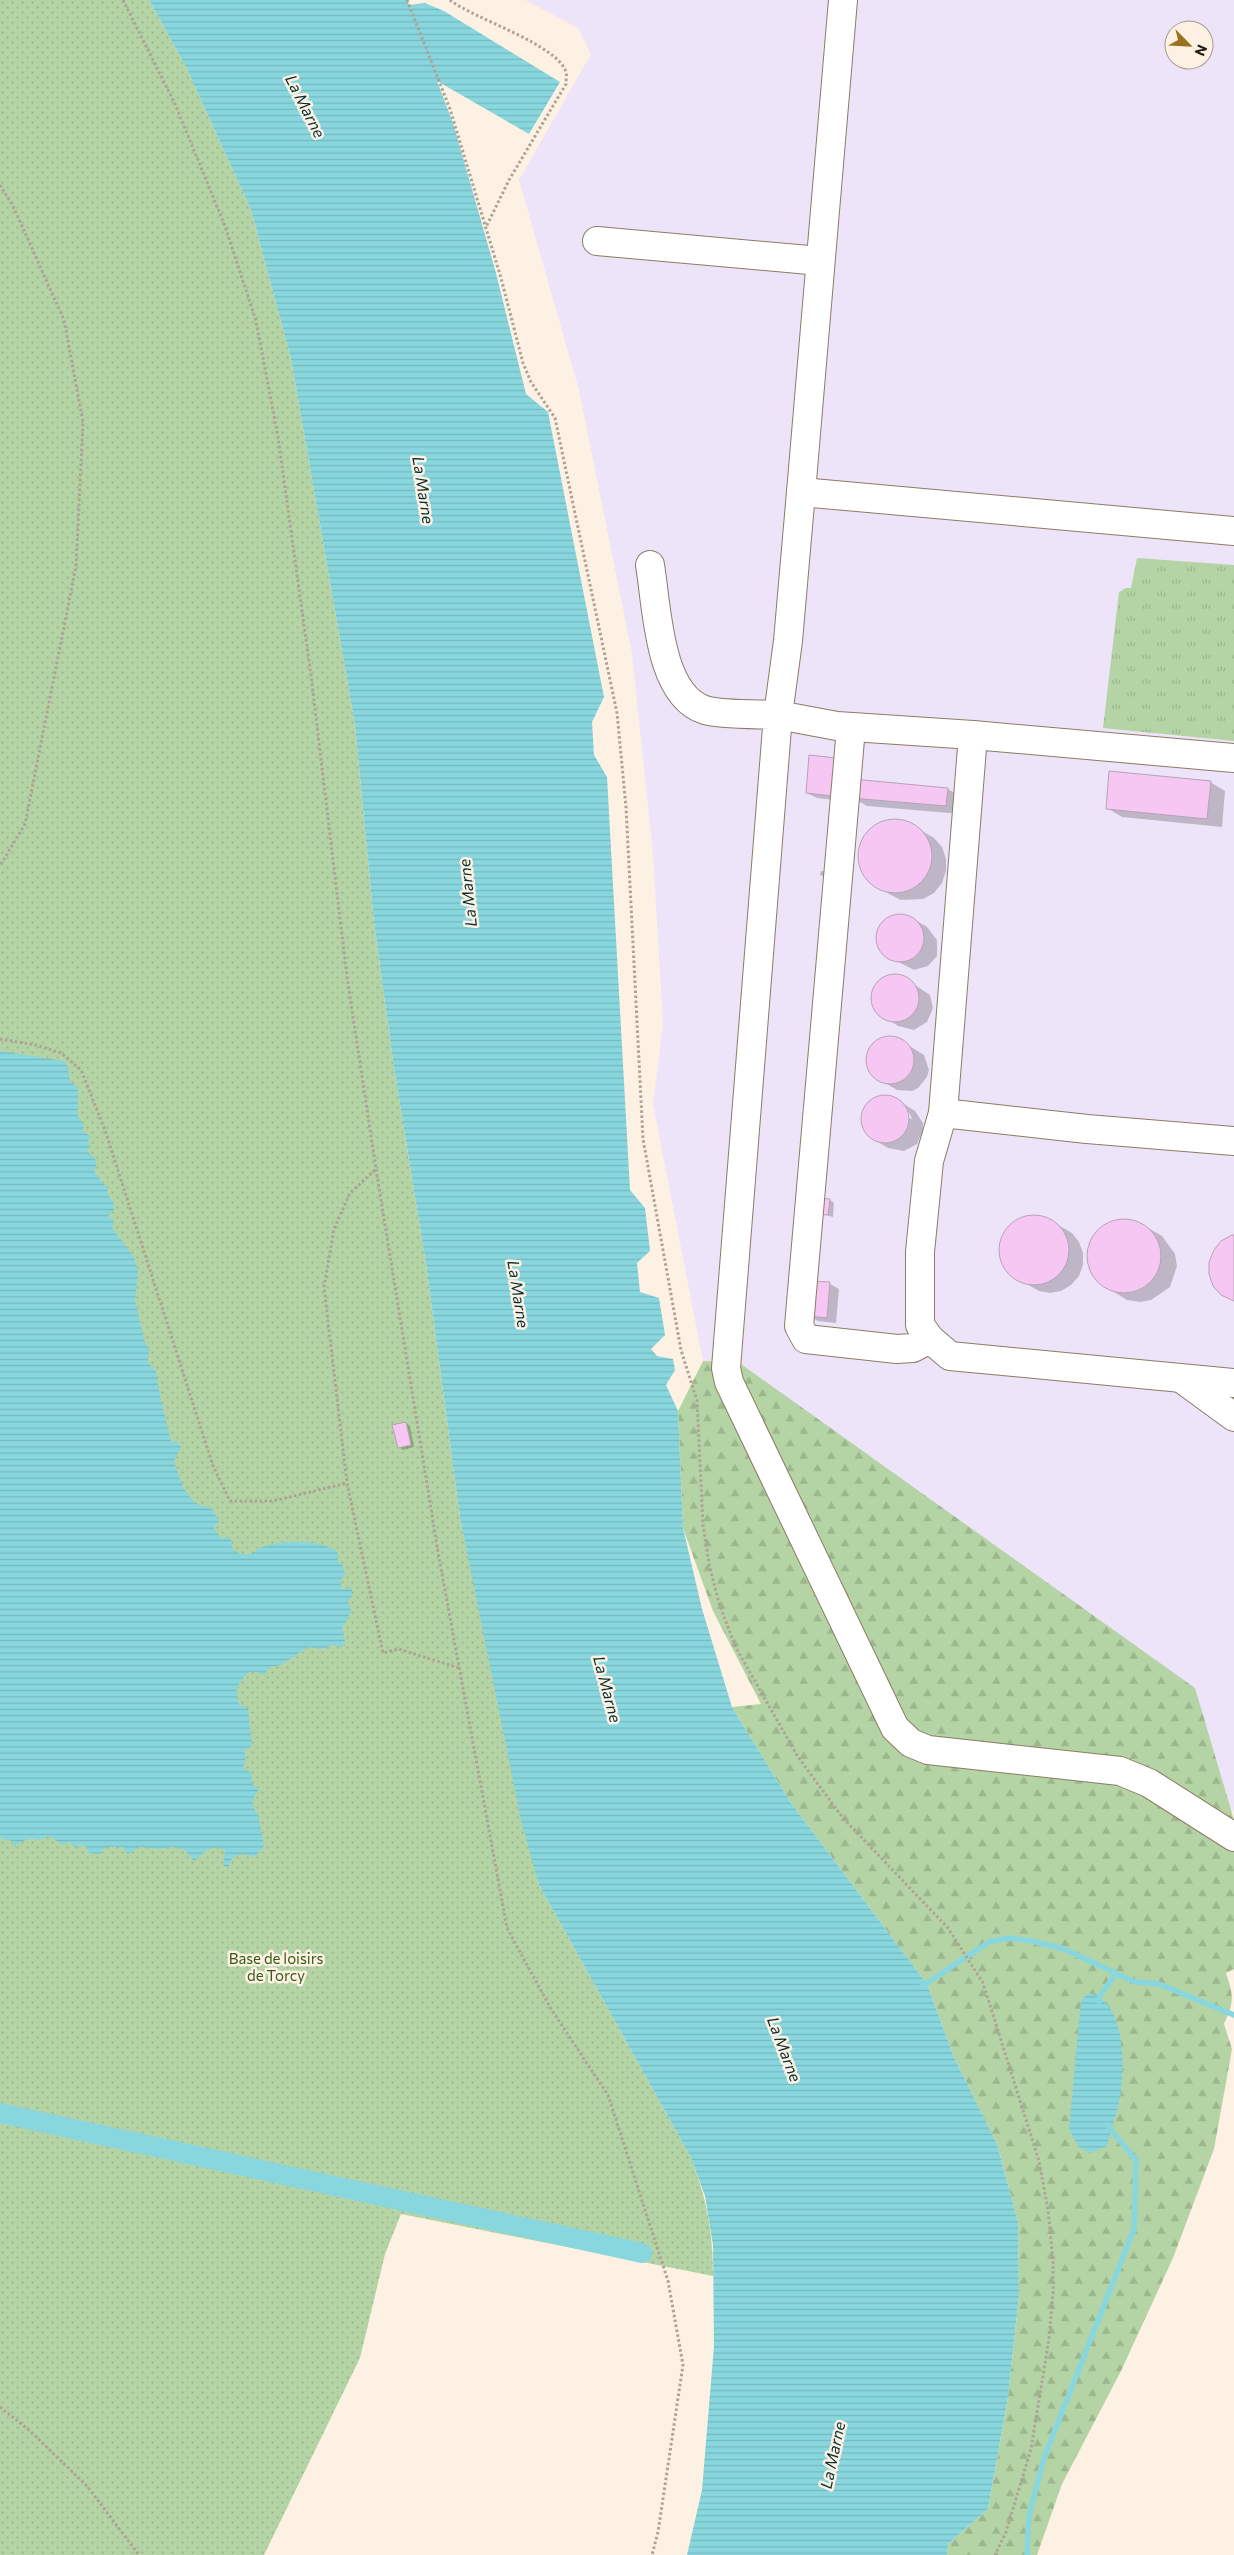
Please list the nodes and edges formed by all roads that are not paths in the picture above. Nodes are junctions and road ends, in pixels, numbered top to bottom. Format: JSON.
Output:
{"nodes":[{"id":1,"x":843,"y":0,"type":"edge"},
{"id":2,"x":597,"y":241,"type":"dead end"},
{"id":3,"x":820,"y":261,"type":"junction"},
{"id":4,"x":801,"y":492,"type":"junction"},
{"id":5,"x":1234,"y":531,"type":"edge"},
{"id":6,"x":650,"y":566,"type":"dead end"},
{"id":7,"x":778,"y":715,"type":"junction"},
{"id":8,"x":851,"y":728,"type":"junction"},
{"id":9,"x":973,"y":735,"type":"junction"},
{"id":10,"x":1234,"y":758,"type":"edge"},
{"id":11,"x":943,"y":1113,"type":"junction"},
{"id":12,"x":1234,"y":1141,"type":"edge"},
{"id":13,"x":930,"y":1339,"type":"junction"},
{"id":14,"x":1182,"y":1379,"type":"junction"},
{"id":15,"x":1223,"y":1382,"type":"edge"},
{"id":16,"x":1234,"y":1398,"type":"edge"},
{"id":17,"x":1234,"y":1417,"type":"edge"},
{"id":18,"x":1234,"y":1837,"type":"edge"}],
"edges":[{"from":1,"to":3,"type":"lane"},
{"from":2,"to":3,"type":"lane"},
{"from":3,"to":4,"type":"lane"},
{"from":4,"to":5,"type":"lane"},
{"from":4,"to":7,"type":"lane"},
{"from":6,"to":7,"type":"lane"},
{"from":7,"to":8,"type":"lane"},
{"from":7,"to":18,"type":"lane"},
{"from":8,"to":9,"type":"lane"},
{"from":8,"to":13,"type":"lane"},
{"from":9,"to":10,"type":"lane"},
{"from":9,"to":11,"type":"lane"},
{"from":11,"to":12,"type":"lane"},
{"from":11,"to":13,"type":"lane"},
{"from":13,"to":14,"type":"lane"},
{"from":14,"to":15,"type":"lane"},
{"from":14,"to":17,"type":"lane"},
{"from":15,"to":16,"type":"lane"}]}
